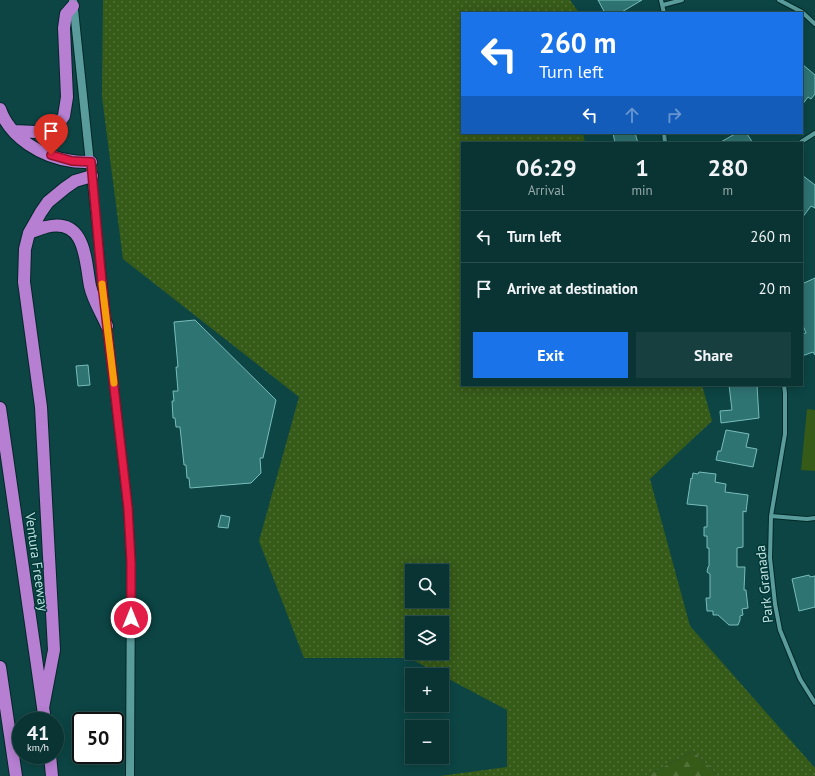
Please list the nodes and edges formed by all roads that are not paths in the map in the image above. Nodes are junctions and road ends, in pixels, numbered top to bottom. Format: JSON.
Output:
{"nodes":[{"id":1,"x":661,"y":0,"type":"edge"},
{"id":2,"x":682,"y":0,"type":"edge"},
{"id":3,"x":779,"y":0,"type":"edge"},
{"id":4,"x":73,"y":3,"type":"edge"},
{"id":5,"x":663,"y":5,"type":"junction"},
{"id":6,"x":664,"y":12,"type":"edge"},
{"id":7,"x":802,"y":12,"type":"edge"},
{"id":8,"x":803,"y":13,"type":"edge"},
{"id":9,"x":815,"y":24,"type":"edge"},
{"id":10,"x":0,"y":109,"type":"edge"},
{"id":11,"x":14,"y":131,"type":"junction"},
{"id":12,"x":815,"y":133,"type":"edge"},
{"id":13,"x":801,"y":142,"type":"dead end"},
{"id":14,"x":91,"y":162,"type":"junction"},
{"id":15,"x":92,"y":176,"type":"junction"},
{"id":16,"x":29,"y":234,"type":"junction"},
{"id":17,"x":107,"y":326,"type":"junction"},
{"id":18,"x":784,"y":386,"type":"edge"},
{"id":19,"x":0,"y":408,"type":"edge"},
{"id":20,"x":772,"y":516,"type":"junction"},
{"id":21,"x":815,"y":518,"type":"edge"},
{"id":22,"x":0,"y":668,"type":"edge"},
{"id":23,"x":815,"y":703,"type":"edge"},
{"id":24,"x":43,"y":708,"type":"junction"},
{"id":25,"x":44,"y":712,"type":"edge"},
{"id":26,"x":51,"y":764,"type":"edge"},
{"id":27,"x":16,"y":776,"type":"edge"},
{"id":28,"x":52,"y":776,"type":"edge"},
{"id":29,"x":130,"y":776,"type":"edge"}],
"edges":[{"from":1,"to":5,"type":"street"},
{"from":2,"to":5,"type":"street"},
{"from":3,"to":7,"type":"street"},
{"from":4,"to":11,"type":"highway"},
{"from":4,"to":14,"type":"main road"},
{"from":5,"to":6,"type":"street"},
{"from":8,"to":9,"type":"street"},
{"from":10,"to":11,"type":"highway"},
{"from":11,"to":14,"type":"highway"},
{"from":12,"to":13,"type":"street"},
{"from":14,"to":15,"type":"main road"},
{"from":15,"to":16,"type":"highway"},
{"from":15,"to":17,"type":"main road"},
{"from":16,"to":17,"type":"highway"},
{"from":16,"to":24,"type":"highway"},
{"from":17,"to":29,"type":"main road"},
{"from":18,"to":20,"type":"street","name":"Park Granada"},
{"from":19,"to":24,"type":"highway","name":"Ventura Freeway"},
{"from":20,"to":21,"type":"street"},
{"from":20,"to":23,"type":"street","name":"Park Granada"},
{"from":22,"to":27,"type":"highway"},
{"from":24,"to":25,"type":"highway","name":"Ventura Freeway"},
{"from":26,"to":28,"type":"highway"}]}
